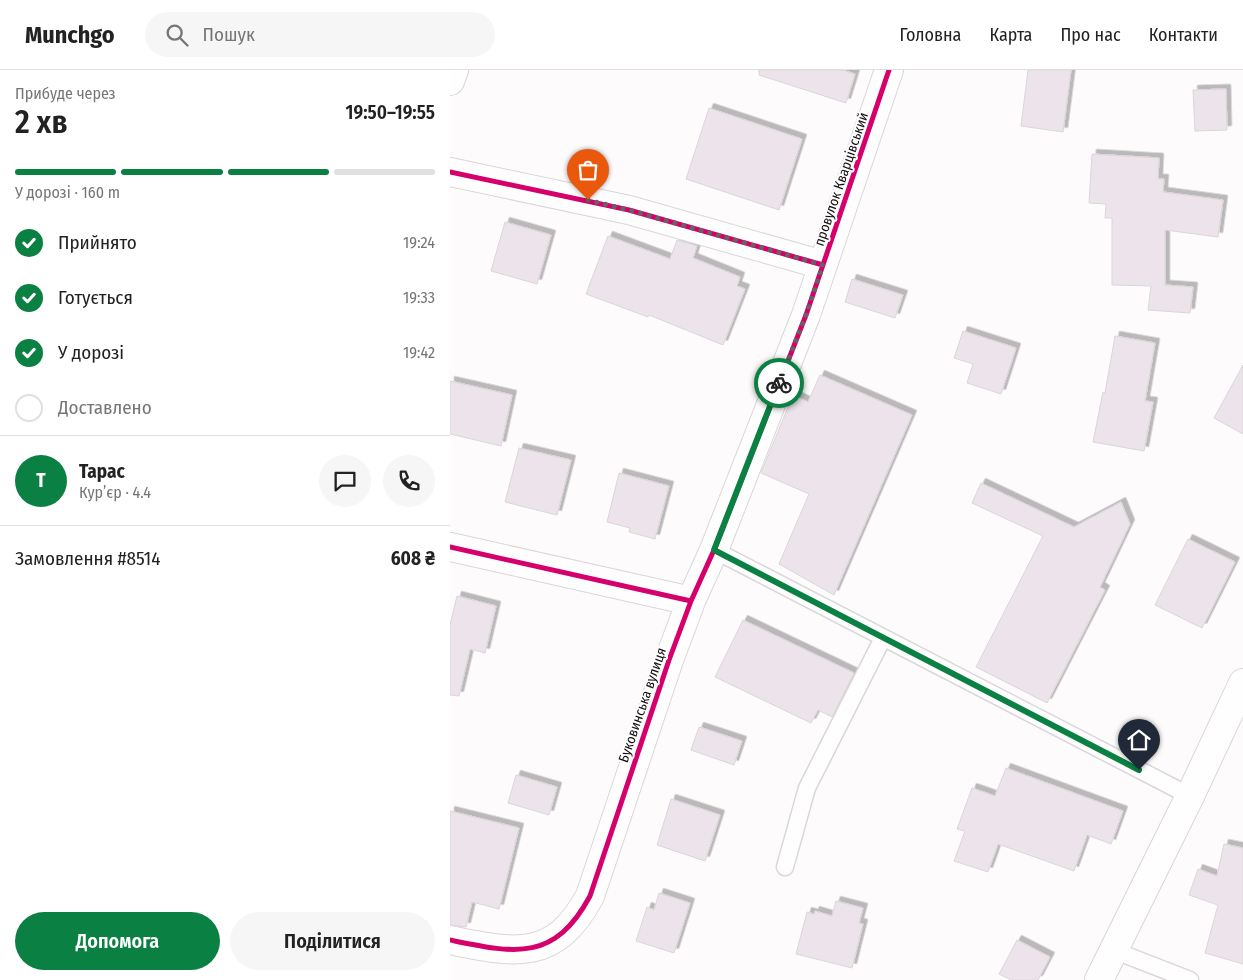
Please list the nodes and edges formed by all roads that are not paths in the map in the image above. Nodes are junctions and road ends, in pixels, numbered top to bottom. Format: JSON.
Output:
{"nodes":[{"id":1,"x":454,"y":70,"type":"edge"},
{"id":2,"x":889,"y":70,"type":"edge"},
{"id":3,"x":450,"y":81,"type":"edge"},
{"id":4,"x":450,"y":172,"type":"edge"},
{"id":5,"x":823,"y":265,"type":"junction"},
{"id":6,"x":450,"y":547,"type":"edge"},
{"id":7,"x":714,"y":550,"type":"junction"},
{"id":8,"x":691,"y":601,"type":"junction"},
{"id":9,"x":883,"y":638,"type":"junction"},
{"id":10,"x":1243,"y":683,"type":"edge"},
{"id":11,"x":1190,"y":796,"type":"junction"},
{"id":12,"x":785,"y":867,"type":"dead end"},
{"id":13,"x":450,"y":940,"type":"edge"},
{"id":14,"x":1114,"y":950,"type":"junction"},
{"id":15,"x":1099,"y":980,"type":"edge"},
{"id":16,"x":1190,"y":980,"type":"edge"}],
"edges":[{"from":1,"to":3,"type":"street"},
{"from":2,"to":5,"type":"street","name":"провулок Кварцівський"},
{"from":4,"to":5,"type":"street"},
{"from":5,"to":7,"type":"street","name":"провулок Кварцівський"},
{"from":6,"to":8,"type":"street"},
{"from":7,"to":8,"type":"street","name":"провулок Кварцівський"},
{"from":7,"to":9,"type":"lane"},
{"from":8,"to":13,"type":"street","name":"Буковинська вулиця"},
{"from":9,"to":11,"type":"lane"},
{"from":9,"to":12,"type":"lane"},
{"from":10,"to":11,"type":"street"},
{"from":11,"to":14,"type":"street"},
{"from":14,"to":15,"type":"street"},
{"from":14,"to":16,"type":"lane"}]}
